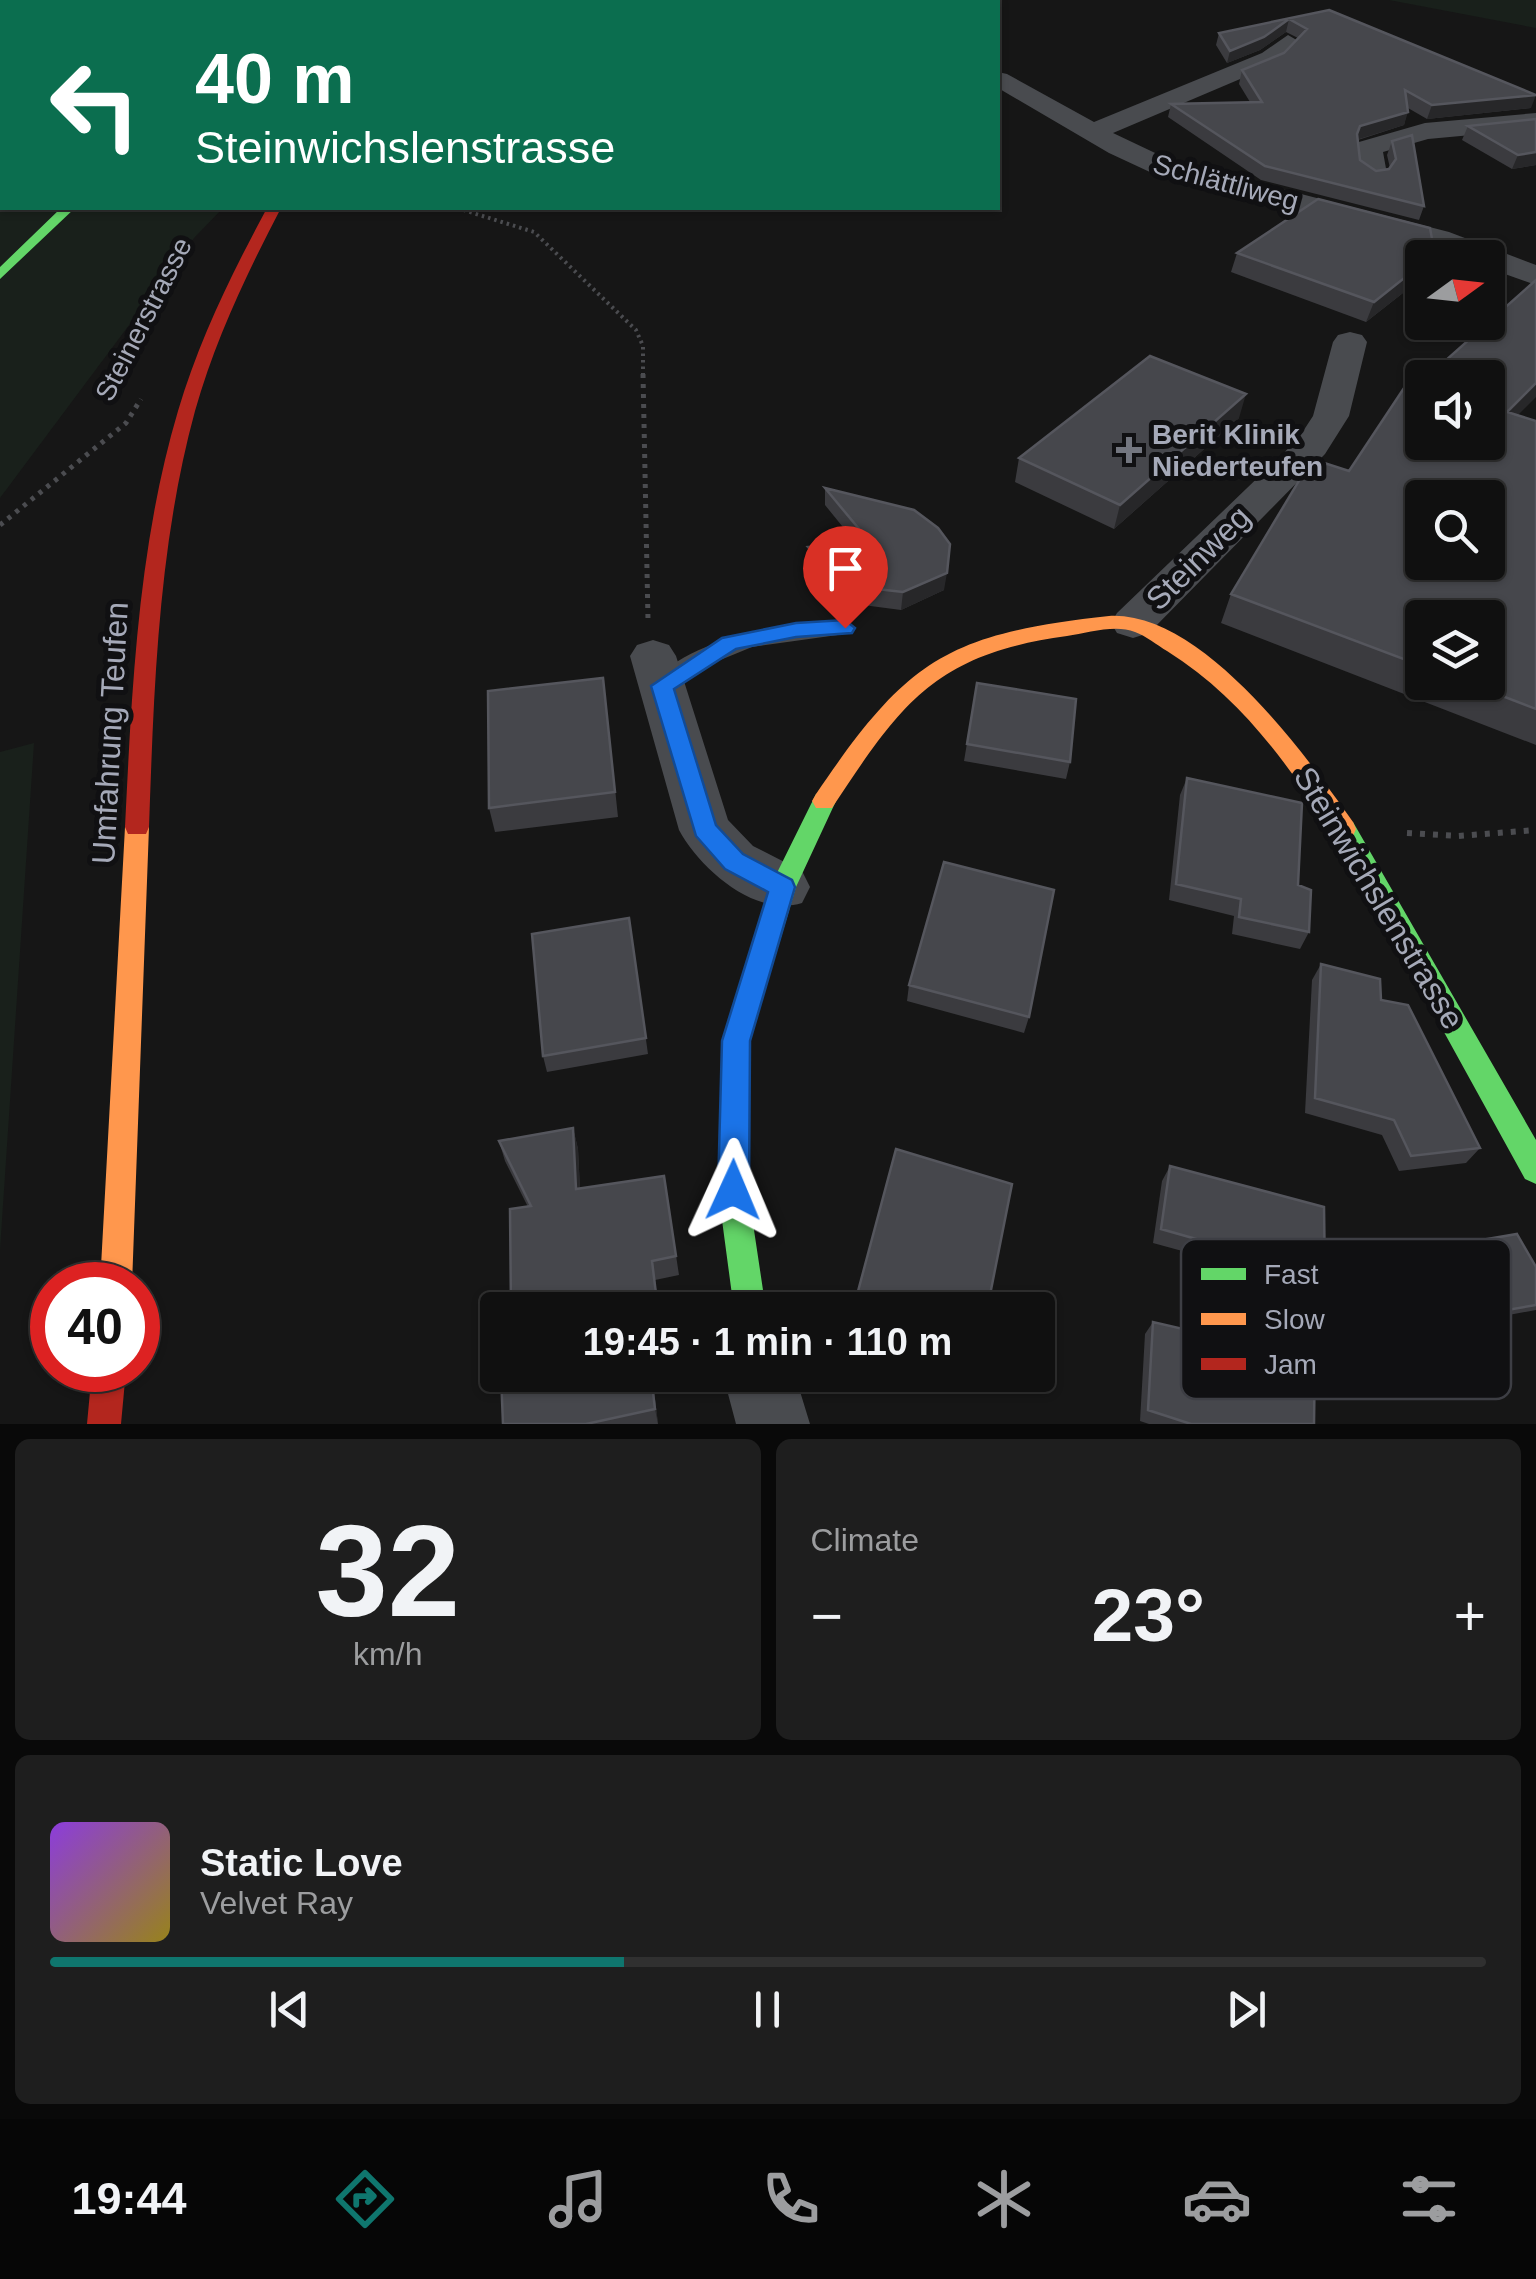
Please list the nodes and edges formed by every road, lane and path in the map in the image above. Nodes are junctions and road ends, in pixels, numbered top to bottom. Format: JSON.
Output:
{"nodes":[{"id":1,"x":1288,"y":42,"type":"edge"},
{"id":2,"x":1000,"y":79,"type":"edge"},
{"id":3,"x":1536,"y":121,"type":"edge"},
{"id":4,"x":1092,"y":132,"type":"junction"},
{"id":5,"x":1373,"y":174,"type":"edge"},
{"id":6,"x":66,"y":210,"type":"edge"},
{"id":7,"x":273,"y":210,"type":"edge"},
{"id":8,"x":463,"y":210,"type":"edge"},
{"id":9,"x":0,"y":275,"type":"edge"},
{"id":10,"x":1536,"y":276,"type":"edge"},
{"id":11,"x":1350,"y":342,"type":"dead end"},
{"id":12,"x":144,"y":394,"type":"dead end"},
{"id":13,"x":0,"y":525,"type":"edge"},
{"id":14,"x":1133,"y":623,"type":"junction"},
{"id":15,"x":845,"y":628,"type":"dead end"},
{"id":16,"x":657,"y":671,"type":"junction"},
{"id":17,"x":1536,"y":830,"type":"edge"},
{"id":18,"x":1403,"y":832,"type":"dead end"},
{"id":19,"x":782,"y":887,"type":"junction"},
{"id":20,"x":1536,"y":1169,"type":"edge"},
{"id":21,"x":118,"y":1262,"type":"edge"},
{"id":22,"x":747,"y":1292,"type":"edge"},
{"id":23,"x":107,"y":1392,"type":"edge"},
{"id":24,"x":764,"y":1392,"type":"edge"},
{"id":25,"x":104,"y":1424,"type":"edge"},
{"id":26,"x":773,"y":1424,"type":"edge"}],
"edges":[{"from":1,"to":4,"type":"street","name":"Schlättliweg"},
{"from":2,"to":4,"type":"street","name":"Schlättliweg"},
{"from":3,"to":5,"type":"street"},
{"from":4,"to":10,"type":"street","name":"Schlättliweg"},
{"from":6,"to":9,"type":"main road"},
{"from":7,"to":21,"type":"main road","name":"Umfahrung Teufen"},
{"from":8,"to":16,"type":"path"},
{"from":11,"to":14,"type":"street","name":"Steinweg"},
{"from":12,"to":13,"type":"path","name":"Steinerstrasse"},
{"from":14,"to":19,"type":"main road"},
{"from":14,"to":20,"type":"main road","name":"Steinwichslenstrasse"},
{"from":15,"to":16,"type":"lane"},
{"from":16,"to":19,"type":"street"},
{"from":17,"to":18,"type":"path"},
{"from":19,"to":22,"type":"main road"},
{"from":23,"to":25,"type":"main road"},
{"from":24,"to":26,"type":"street"}]}
